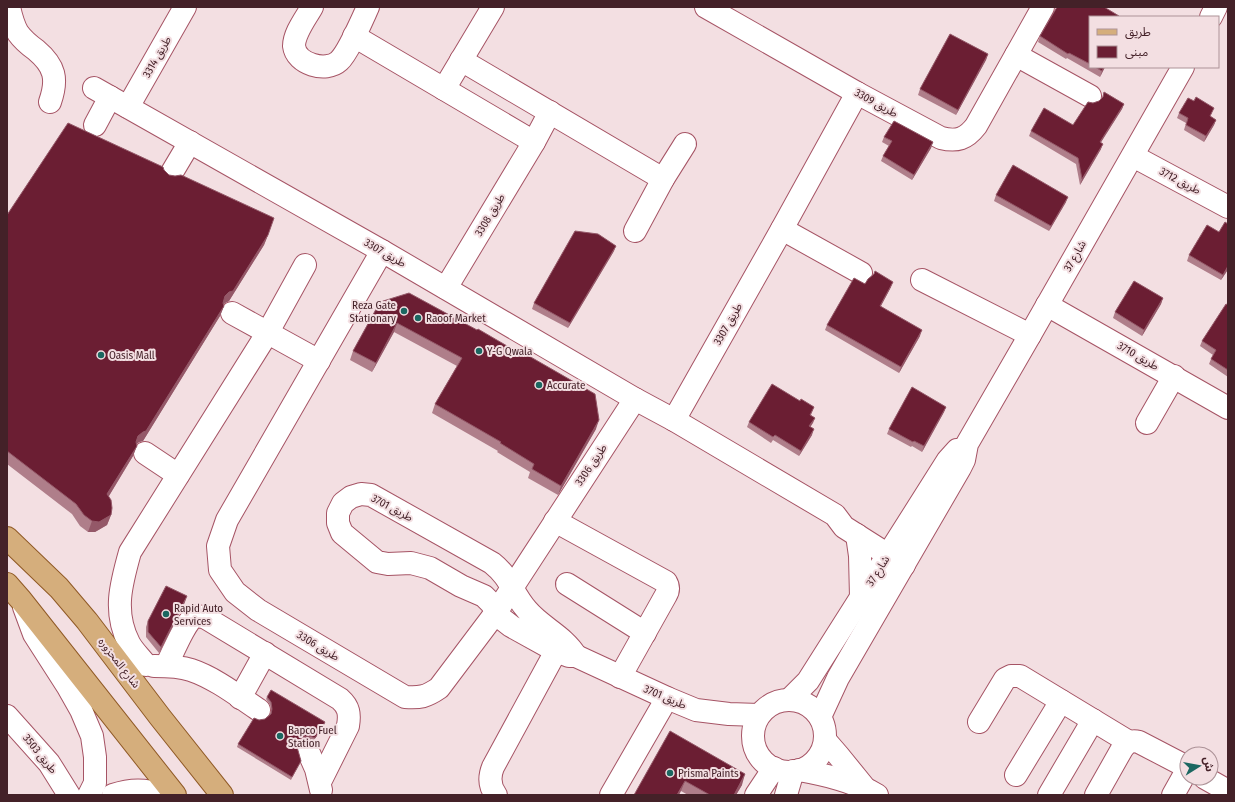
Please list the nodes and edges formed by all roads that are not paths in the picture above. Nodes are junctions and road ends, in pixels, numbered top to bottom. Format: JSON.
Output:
{"nodes":[{"id":1,"x":9,"y":7,"type":"edge"},
{"id":2,"x":185,"y":7,"type":"edge"},
{"id":3,"x":312,"y":7,"type":"edge"},
{"id":4,"x":368,"y":7,"type":"edge"},
{"id":5,"x":493,"y":7,"type":"edge"},
{"id":6,"x":706,"y":7,"type":"edge"},
{"id":7,"x":1043,"y":7,"type":"edge"},
{"id":8,"x":1216,"y":7,"type":"edge"},
{"id":9,"x":1212,"y":16,"type":"edge"},
{"id":10,"x":354,"y":36,"type":"junction"},
{"id":11,"x":1016,"y":55,"type":"junction"},
{"id":12,"x":461,"y":60,"type":"junction"},
{"id":13,"x":1181,"y":68,"type":"edge"},
{"id":14,"x":444,"y":89,"type":"junction"},
{"id":15,"x":857,"y":93,"type":"junction"},
{"id":16,"x":1090,"y":96,"type":"dead end"},
{"id":17,"x":111,"y":97,"type":"junction"},
{"id":18,"x":50,"y":102,"type":"dead end"},
{"id":19,"x":550,"y":112,"type":"junction"},
{"id":20,"x":95,"y":125,"type":"dead end"},
{"id":21,"x":190,"y":142,"type":"junction"},
{"id":22,"x":534,"y":142,"type":"junction"},
{"id":23,"x":684,"y":144,"type":"dead end"},
{"id":24,"x":1133,"y":156,"type":"junction"},
{"id":25,"x":171,"y":174,"type":"edge"},
{"id":26,"x":663,"y":179,"type":"junction"},
{"id":27,"x":1228,"y":206,"type":"edge"},
{"id":28,"x":782,"y":229,"type":"junction"},
{"id":29,"x":635,"y":230,"type":"dead end"},
{"id":30,"x":382,"y":251,"type":"junction"},
{"id":31,"x":305,"y":265,"type":"dead end"},
{"id":32,"x":861,"y":273,"type":"dead end"},
{"id":33,"x":922,"y":280,"type":"dead end"},
{"id":34,"x":446,"y":288,"type":"junction"},
{"id":35,"x":1047,"y":305,"type":"junction"},
{"id":36,"x":232,"y":313,"type":"dead end"},
{"id":37,"x":268,"y":332,"type":"junction"},
{"id":38,"x":1030,"y":335,"type":"junction"},
{"id":39,"x":320,"y":360,"type":"junction"},
{"id":40,"x":1174,"y":376,"type":"junction"},
{"id":41,"x":635,"y":399,"type":"junction"},
{"id":42,"x":1228,"y":408,"type":"edge"},
{"id":43,"x":674,"y":420,"type":"junction"},
{"id":44,"x":1147,"y":423,"type":"dead end"},
{"id":45,"x":144,"y":453,"type":"dead end"},
{"id":46,"x":178,"y":475,"type":"junction"},
{"id":47,"x":835,"y":515,"type":"junction"},
{"id":48,"x":555,"y":521,"type":"junction"},
{"id":49,"x":857,"y":535,"type":"junction"},
{"id":50,"x":7,"y":538,"type":"edge"},
{"id":51,"x":900,"y":554,"type":"junction"},
{"id":52,"x":7,"y":584,"type":"edge"},
{"id":53,"x":567,"y":584,"type":"dead end"},
{"id":54,"x":512,"y":586,"type":"junction"},
{"id":55,"x":861,"y":597,"type":"junction"},
{"id":56,"x":21,"y":600,"type":"junction"},
{"id":57,"x":497,"y":610,"type":"junction"},
{"id":58,"x":646,"y":633,"type":"junction"},
{"id":59,"x":265,"y":653,"type":"junction"},
{"id":60,"x":566,"y":653,"type":"junction"},
{"id":61,"x":122,"y":666,"type":"junction"},
{"id":62,"x":156,"y":666,"type":"junction"},
{"id":63,"x":620,"y":677,"type":"junction"},
{"id":64,"x":240,"y":698,"type":"junction"},
{"id":65,"x":667,"y":698,"type":"junction"},
{"id":66,"x":790,"y":699,"type":"junction"},
{"id":67,"x":1061,"y":701,"type":"junction"},
{"id":68,"x":259,"y":710,"type":"dead end"},
{"id":69,"x":759,"y":715,"type":"junction"},
{"id":70,"x":7,"y":716,"type":"edge"},
{"id":71,"x":820,"y":717,"type":"junction"},
{"id":72,"x":1093,"y":720,"type":"junction"},
{"id":73,"x":979,"y":722,"type":"dead end"},
{"id":74,"x":825,"y":740,"type":"junction"},
{"id":75,"x":1129,"y":742,"type":"junction"},
{"id":76,"x":308,"y":751,"type":"dead end"},
{"id":77,"x":95,"y":757,"type":"junction"},
{"id":78,"x":49,"y":763,"type":"junction"},
{"id":79,"x":1179,"y":764,"type":"edge"},
{"id":80,"x":788,"y":770,"type":"junction"},
{"id":81,"x":1016,"y":775,"type":"dead end"},
{"id":82,"x":1179,"y":784,"type":"edge"},
{"id":83,"x":1219,"y":786,"type":"edge"},
{"id":84,"x":320,"y":788,"type":"edge"},
{"id":85,"x":870,"y":791,"type":"edge"},
{"id":86,"x":1228,"y":791,"type":"edge"},
{"id":87,"x":69,"y":795,"type":"edge"},
{"id":88,"x":89,"y":795,"type":"edge"},
{"id":89,"x":113,"y":795,"type":"edge"},
{"id":90,"x":163,"y":795,"type":"edge"},
{"id":91,"x":175,"y":795,"type":"edge"},
{"id":92,"x":222,"y":795,"type":"edge"},
{"id":93,"x":496,"y":795,"type":"edge"},
{"id":94,"x":611,"y":795,"type":"edge"},
{"id":95,"x":756,"y":795,"type":"edge"},
{"id":96,"x":786,"y":795,"type":"edge"},
{"id":97,"x":1049,"y":795,"type":"edge"},
{"id":98,"x":1096,"y":795,"type":"edge"},
{"id":99,"x":1173,"y":795,"type":"edge"}],
"edges":[{"from":1,"to":18,"type":"street"},
{"from":2,"to":17,"type":"street","name":"طريق 3314"},
{"from":3,"to":10,"type":"street"},
{"from":4,"to":10,"type":"street"},
{"from":5,"to":12,"type":"street"},
{"from":6,"to":15,"type":"street","name":"طريق 3309"},
{"from":7,"to":11,"type":"street","name":"طريق 3309"},
{"from":8,"to":9,"type":"street"},
{"from":10,"to":14,"type":"street"},
{"from":11,"to":15,"type":"street","name":"طريق 3309"},
{"from":11,"to":16,"type":"street"},
{"from":12,"to":14,"type":"street"},
{"from":12,"to":19,"type":"street"},
{"from":13,"to":24,"type":"street","name":"شارع 37"},
{"from":14,"to":22,"type":"street"},
{"from":15,"to":28,"type":"street","name":"طريق 3307"},
{"from":17,"to":20,"type":"street","name":"طريق 3314"},
{"from":17,"to":21,"type":"street","name":"طريق 3307"},
{"from":19,"to":22,"type":"street","name":"طريق 3308"},
{"from":19,"to":26,"type":"street"},
{"from":21,"to":25,"type":"street"},
{"from":21,"to":30,"type":"street","name":"طريق 3307"},
{"from":22,"to":34,"type":"street","name":"طريق 3308"},
{"from":23,"to":26,"type":"street"},
{"from":24,"to":27,"type":"street","name":"طريق 3712"},
{"from":24,"to":35,"type":"street","name":"شارع 37"},
{"from":26,"to":29,"type":"street"},
{"from":28,"to":32,"type":"street"},
{"from":28,"to":43,"type":"street","name":"طريق 3307"},
{"from":30,"to":34,"type":"street","name":"طريق 3307"},
{"from":30,"to":39,"type":"street","name":"طريق 3306"},
{"from":31,"to":37,"type":"street"},
{"from":33,"to":38,"type":"street"},
{"from":34,"to":41,"type":"street","name":"طريق 3307"},
{"from":35,"to":38,"type":"street","name":"شارع 37"},
{"from":35,"to":40,"type":"street","name":"طريق 3710"},
{"from":36,"to":37,"type":"street"},
{"from":37,"to":39,"type":"street"},
{"from":37,"to":46,"type":"street"},
{"from":38,"to":51,"type":"street","name":"شارع 37"},
{"from":39,"to":57,"type":"street","name":"طريق 3306"},
{"from":40,"to":42,"type":"street","name":"طريق 3710"},
{"from":40,"to":44,"type":"street"},
{"from":41,"to":43,"type":"street","name":"طريق 3307"},
{"from":41,"to":48,"type":"street","name":"طريق 3306"},
{"from":43,"to":47,"type":"street","name":"طريق 3307"},
{"from":45,"to":46,"type":"street"},
{"from":46,"to":62,"type":"street"},
{"from":47,"to":49,"type":"street","name":"طريق 3307"},
{"from":47,"to":51,"type":"street","name":"طريق 3307"},
{"from":48,"to":54,"type":"street","name":"طريق 3306"},
{"from":48,"to":58,"type":"street"},
{"from":49,"to":51,"type":"street","name":"طريق 3307"},
{"from":49,"to":55,"type":"street"},
{"from":50,"to":61,"type":"main road","name":"شارع المحزوره"},
{"from":51,"to":55,"type":"street","name":"شارع 37"},
{"from":51,"to":71,"type":"street","name":"شارع 37"},
{"from":52,"to":56,"type":"main road"},
{"from":53,"to":58,"type":"street"},
{"from":54,"to":57,"type":"street","name":"طريق 3306"},
{"from":54,"to":57,"type":"street","name":"طريق 3701"},
{"from":54,"to":60,"type":"street","name":"طريق 3701"},
{"from":55,"to":66,"type":"street","name":"شارع 37"},
{"from":56,"to":77,"type":"street"},
{"from":56,"to":91,"type":"main road"},
{"from":57,"to":60,"type":"street","name":"طريق 3701"},
{"from":58,"to":63,"type":"street"},
{"from":59,"to":62,"type":"street"},
{"from":59,"to":64,"type":"street"},
{"from":59,"to":84,"type":"street"},
{"from":60,"to":63,"type":"street","name":"طريق 3701"},
{"from":60,"to":93,"type":"street"},
{"from":61,"to":62,"type":"street"},
{"from":61,"to":92,"type":"main road","name":"شارع المحزوره"},
{"from":62,"to":64,"type":"street"},
{"from":63,"to":65,"type":"street","name":"طريق 3701"},
{"from":64,"to":68,"type":"street"},
{"from":65,"to":69,"type":"street","name":"طريق 3701"},
{"from":65,"to":94,"type":"street"},
{"from":66,"to":69,"type":"street"},
{"from":66,"to":71,"type":"street"},
{"from":67,"to":72,"type":"street"},
{"from":67,"to":73,"type":"street"},
{"from":67,"to":81,"type":"street"},
{"from":69,"to":80,"type":"street"},
{"from":70,"to":78,"type":"street","name":"طريق 3503"},
{"from":71,"to":74,"type":"street"},
{"from":72,"to":75,"type":"street"},
{"from":72,"to":97,"type":"street"},
{"from":74,"to":80,"type":"street"},
{"from":74,"to":85,"type":"street"},
{"from":75,"to":79,"type":"street"},
{"from":75,"to":98,"type":"street"},
{"from":76,"to":84,"type":"street"},
{"from":77,"to":78,"type":"street"},
{"from":77,"to":88,"type":"street"},
{"from":78,"to":87,"type":"street","name":"طريق 3503"},
{"from":80,"to":85,"type":"street"},
{"from":80,"to":95,"type":"street"},
{"from":80,"to":96,"type":"street"},
{"from":82,"to":99,"type":"street"},
{"from":83,"to":86,"type":"street"},
{"from":89,"to":90,"type":"street"}]}
